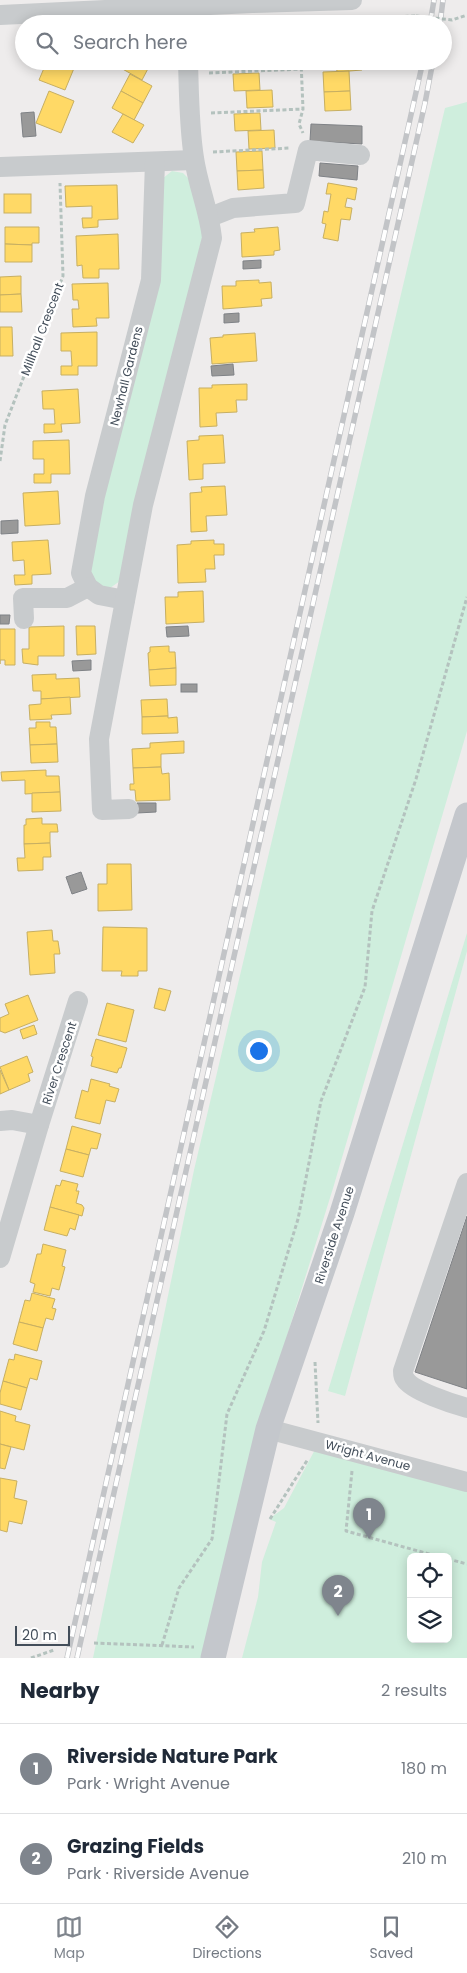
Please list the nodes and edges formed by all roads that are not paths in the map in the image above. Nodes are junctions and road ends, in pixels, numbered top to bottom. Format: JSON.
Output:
{"nodes":[{"id":1,"x":352,"y":0,"type":"edge"},
{"id":2,"x":207,"y":2,"type":"edge"},
{"id":3,"x":0,"y":15,"type":"edge"},
{"id":4,"x":186,"y":15,"type":"edge"},
{"id":5,"x":188,"y":70,"type":"edge"},
{"id":6,"x":360,"y":155,"type":"dead end"},
{"id":7,"x":194,"y":160,"type":"junction"},
{"id":8,"x":155,"y":162,"type":"junction"},
{"id":9,"x":0,"y":167,"type":"edge"},
{"id":10,"x":210,"y":217,"type":"junction"},
{"id":11,"x":88,"y":587,"type":"junction"},
{"id":12,"x":125,"y":600,"type":"junction"},
{"id":13,"x":24,"y":619,"type":"dead end"},
{"id":14,"x":129,"y":809,"type":"dead end"},
{"id":15,"x":467,"y":815,"type":"edge"},
{"id":16,"x":78,"y":1001,"type":"dead end"},
{"id":17,"x":0,"y":1121,"type":"edge"},
{"id":18,"x":39,"y":1125,"type":"junction"},
{"id":19,"x":467,"y":1183,"type":"edge"},
{"id":20,"x":0,"y":1258,"type":"edge"},
{"id":21,"x":467,"y":1408,"type":"edge"},
{"id":22,"x":268,"y":1429,"type":"junction"},
{"id":23,"x":467,"y":1482,"type":"edge"},
{"id":24,"x":214,"y":1653,"type":"edge"}],
"edges":[{"from":1,"to":2,"type":"street"},
{"from":2,"to":4,"type":"street"},
{"from":3,"to":4,"type":"street"},
{"from":5,"to":7,"type":"street"},
{"from":6,"to":10,"type":"street"},
{"from":7,"to":8,"type":"street"},
{"from":7,"to":10,"type":"street"},
{"from":8,"to":9,"type":"street"},
{"from":8,"to":11,"type":"street","name":"Newhall Gardens"},
{"from":10,"to":12,"type":"street"},
{"from":11,"to":12,"type":"street"},
{"from":11,"to":13,"type":"street"},
{"from":12,"to":14,"type":"street"},
{"from":15,"to":22,"type":"main road","name":"Riverside Avenue"},
{"from":16,"to":18,"type":"street","name":"River Crescent"},
{"from":17,"to":18,"type":"street"},
{"from":18,"to":20,"type":"street","name":"River Crescent"},
{"from":19,"to":21,"type":"street"},
{"from":22,"to":23,"type":"street","name":"Wright Avenue"},
{"from":22,"to":24,"type":"main road","name":"Riverside Avenue"}]}
